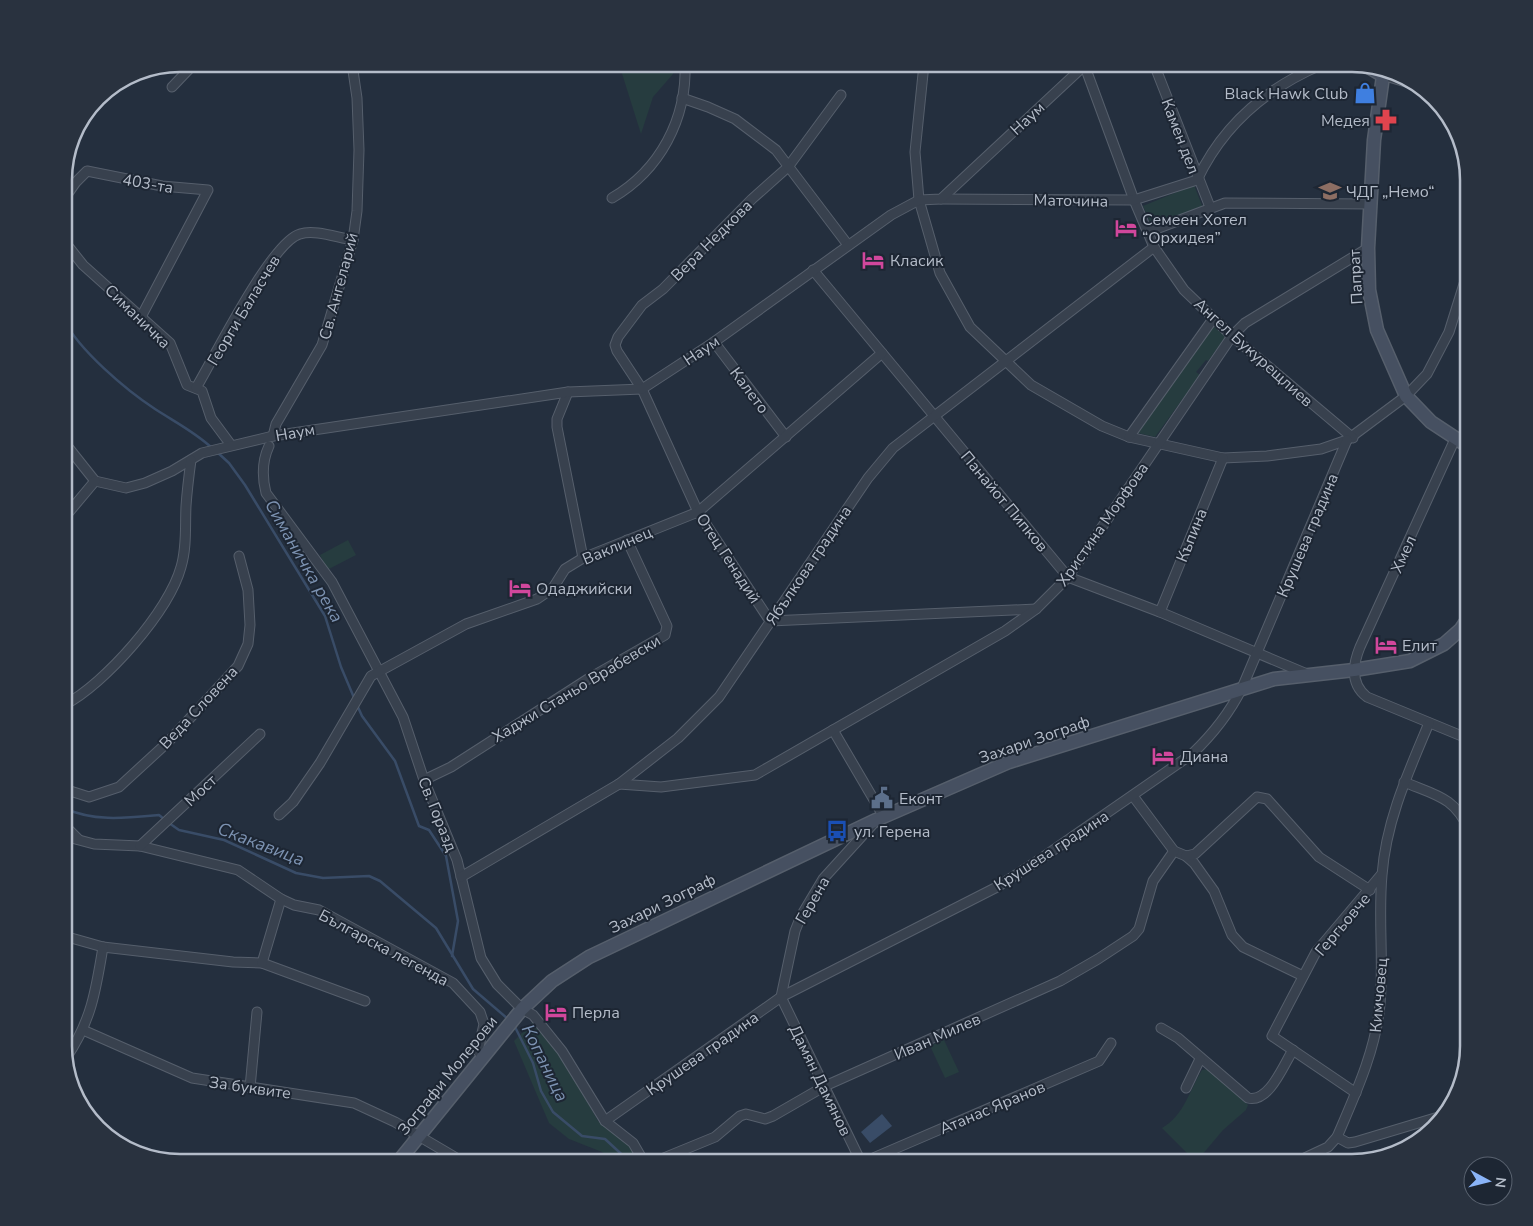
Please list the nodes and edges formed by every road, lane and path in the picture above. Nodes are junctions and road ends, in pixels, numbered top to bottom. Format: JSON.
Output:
{"nodes":[{"id":1,"x":185,"y":73,"type":"edge"},
{"id":2,"x":353,"y":73,"type":"edge"},
{"id":3,"x":684,"y":73,"type":"edge"},
{"id":4,"x":923,"y":73,"type":"edge"},
{"id":5,"x":1075,"y":73,"type":"edge"},
{"id":6,"x":1088,"y":73,"type":"edge"},
{"id":7,"x":1157,"y":73,"type":"edge"},
{"id":8,"x":1301,"y":73,"type":"edge"},
{"id":9,"x":1382,"y":77,"type":"edge"},
{"id":10,"x":172,"y":87,"type":"dead end"},
{"id":11,"x":840,"y":95,"type":"dead end"},
{"id":12,"x":682,"y":98,"type":"junction"},
{"id":13,"x":788,"y":167,"type":"junction"},
{"id":14,"x":1198,"y":180,"type":"junction"},
{"id":15,"x":73,"y":186,"type":"edge"},
{"id":16,"x":612,"y":198,"type":"dead end"},
{"id":17,"x":941,"y":199,"type":"junction"},
{"id":18,"x":919,"y":200,"type":"junction"},
{"id":19,"x":1134,"y":200,"type":"junction"},
{"id":20,"x":1371,"y":204,"type":"junction"},
{"id":21,"x":1210,"y":207,"type":"junction"},
{"id":22,"x":1148,"y":232,"type":"junction"},
{"id":23,"x":353,"y":240,"type":"junction"},
{"id":24,"x":848,"y":246,"type":"junction"},
{"id":25,"x":1154,"y":247,"type":"junction"},
{"id":26,"x":1368,"y":248,"type":"junction"},
{"id":27,"x":73,"y":252,"type":"edge"},
{"id":28,"x":813,"y":270,"type":"junction"},
{"id":29,"x":1460,"y":297,"type":"edge"},
{"id":30,"x":141,"y":317,"type":"junction"},
{"id":31,"x":1213,"y":319,"type":"junction"},
{"id":32,"x":1232,"y":336,"type":"junction"},
{"id":33,"x":714,"y":342,"type":"junction"},
{"id":34,"x":882,"y":353,"type":"junction"},
{"id":35,"x":1005,"y":362,"type":"junction"},
{"id":36,"x":196,"y":388,"type":"junction"},
{"id":37,"x":642,"y":389,"type":"junction"},
{"id":38,"x":568,"y":392,"type":"junction"},
{"id":39,"x":1406,"y":396,"type":"junction"},
{"id":40,"x":933,"y":415,"type":"junction"},
{"id":41,"x":273,"y":436,"type":"junction"},
{"id":42,"x":1129,"y":436,"type":"junction"},
{"id":43,"x":786,"y":437,"type":"junction"},
{"id":44,"x":1350,"y":439,"type":"junction"},
{"id":45,"x":1455,"y":439,"type":"junction"},
{"id":46,"x":1460,"y":442,"type":"edge"},
{"id":47,"x":1158,"y":443,"type":"junction"},
{"id":48,"x":231,"y":445,"type":"junction"},
{"id":49,"x":269,"y":446,"type":"dead end"},
{"id":50,"x":73,"y":453,"type":"edge"},
{"id":51,"x":1223,"y":458,"type":"junction"},
{"id":52,"x":191,"y":460,"type":"junction"},
{"id":53,"x":95,"y":481,"type":"junction"},
{"id":54,"x":73,"y":507,"type":"edge"},
{"id":55,"x":698,"y":512,"type":"junction"},
{"id":56,"x":627,"y":540,"type":"junction"},
{"id":57,"x":239,"y":556,"type":"dead end"},
{"id":58,"x":583,"y":558,"type":"junction"},
{"id":59,"x":1068,"y":577,"type":"junction"},
{"id":60,"x":1036,"y":609,"type":"junction"},
{"id":61,"x":1160,"y":612,"type":"junction"},
{"id":62,"x":770,"y":621,"type":"junction"},
{"id":63,"x":1460,"y":629,"type":"edge"},
{"id":64,"x":1258,"y":653,"type":"junction"},
{"id":65,"x":1354,"y":670,"type":"junction"},
{"id":66,"x":379,"y":672,"type":"junction"},
{"id":67,"x":1310,"y":675,"type":"junction"},
{"id":68,"x":1242,"y":688,"type":"junction"},
{"id":69,"x":73,"y":699,"type":"edge"},
{"id":70,"x":1429,"y":723,"type":"junction"},
{"id":71,"x":833,"y":730,"type":"junction"},
{"id":72,"x":260,"y":734,"type":"dead end"},
{"id":73,"x":1460,"y":736,"type":"edge"},
{"id":74,"x":424,"y":780,"type":"junction"},
{"id":75,"x":1404,"y":782,"type":"junction"},
{"id":76,"x":619,"y":784,"type":"junction"},
{"id":77,"x":73,"y":792,"type":"edge"},
{"id":78,"x":1133,"y":796,"type":"junction"},
{"id":79,"x":279,"y":815,"type":"dead end"},
{"id":80,"x":1460,"y":815,"type":"edge"},
{"id":81,"x":880,"y":819,"type":"junction"},
{"id":82,"x":73,"y":835,"type":"edge"},
{"id":83,"x":73,"y":839,"type":"edge"},
{"id":84,"x":80,"y":842,"type":"junction"},
{"id":85,"x":140,"y":846,"type":"junction"},
{"id":86,"x":1174,"y":852,"type":"junction"},
{"id":87,"x":1186,"y":856,"type":"junction"},
{"id":88,"x":1382,"y":874,"type":"junction"},
{"id":89,"x":461,"y":877,"type":"junction"},
{"id":90,"x":1370,"y":890,"type":"junction"},
{"id":91,"x":281,"y":899,"type":"junction"},
{"id":92,"x":73,"y":939,"type":"edge"},
{"id":93,"x":103,"y":947,"type":"junction"},
{"id":94,"x":262,"y":963,"type":"junction"},
{"id":95,"x":1303,"y":976,"type":"junction"},
{"id":96,"x":781,"y":997,"type":"junction"},
{"id":97,"x":365,"y":1000,"type":"dead end"},
{"id":98,"x":257,"y":1012,"type":"dead end"},
{"id":99,"x":520,"y":1012,"type":"junction"},
{"id":100,"x":1161,"y":1028,"type":"dead end"},
{"id":101,"x":84,"y":1030,"type":"junction"},
{"id":102,"x":1112,"y":1043,"type":"dead end"},
{"id":103,"x":73,"y":1047,"type":"edge"},
{"id":104,"x":1293,"y":1050,"type":"junction"},
{"id":105,"x":483,"y":1057,"type":"junction"},
{"id":106,"x":1200,"y":1059,"type":"junction"},
{"id":107,"x":825,"y":1086,"type":"junction"},
{"id":108,"x":250,"y":1088,"type":"junction"},
{"id":109,"x":1186,"y":1088,"type":"dead end"},
{"id":110,"x":1356,"y":1093,"type":"junction"},
{"id":111,"x":1432,"y":1119,"type":"edge"},
{"id":112,"x":605,"y":1121,"type":"junction"},
{"id":113,"x":419,"y":1136,"type":"junction"},
{"id":114,"x":1337,"y":1137,"type":"junction"},
{"id":115,"x":404,"y":1154,"type":"edge"},
{"id":116,"x":449,"y":1154,"type":"edge"},
{"id":117,"x":639,"y":1154,"type":"edge"},
{"id":118,"x":674,"y":1154,"type":"edge"},
{"id":119,"x":859,"y":1154,"type":"edge"},
{"id":120,"x":882,"y":1154,"type":"edge"},
{"id":121,"x":1314,"y":1154,"type":"edge"}],
"edges":[{"from":1,"to":10,"type":"street"},
{"from":2,"to":23,"type":"street","name":"Св. Ангеларий"},
{"from":3,"to":12,"type":"street"},
{"from":4,"to":18,"type":"street"},
{"from":5,"to":17,"type":"street","name":"Наум"},
{"from":6,"to":19,"type":"street","name":"Ангел Букурещлиев"},
{"from":7,"to":14,"type":"street","name":"Камен дел"},
{"from":8,"to":14,"type":"street"},
{"from":9,"to":20,"type":"street","name":"Папрат"},
{"from":11,"to":13,"type":"street","name":"Вера Недкова"},
{"from":12,"to":13,"type":"street"},
{"from":12,"to":16,"type":"street"},
{"from":13,"to":24,"type":"street"},
{"from":13,"to":37,"type":"street","name":"Вера Недкова"},
{"from":14,"to":19,"type":"street","name":"Маточина"},
{"from":14,"to":21,"type":"street","name":"Камен дел"},
{"from":15,"to":30,"type":"street","name":"403-та"},
{"from":17,"to":18,"type":"street","name":"Наум"},
{"from":17,"to":19,"type":"street","name":"Маточина"},
{"from":18,"to":24,"type":"street","name":"Наум"},
{"from":18,"to":35,"type":"street"},
{"from":19,"to":22,"type":"street","name":"Ангел Букурещлиев"},
{"from":20,"to":21,"type":"street"},
{"from":20,"to":26,"type":"street","name":"Папрат"},
{"from":21,"to":22,"type":"street"},
{"from":22,"to":25,"type":"street","name":"Ангел Букурещлиев"},
{"from":23,"to":36,"type":"street","name":"Георги Баласчев"},
{"from":23,"to":41,"type":"street","name":"Св. Ангеларий"},
{"from":24,"to":28,"type":"street","name":"Наум"},
{"from":25,"to":31,"type":"street","name":"Ангел Букурещлиев"},
{"from":25,"to":35,"type":"street","name":"Ябълкова градина"},
{"from":26,"to":32,"type":"street","name":"Христина Морфова"},
{"from":26,"to":39,"type":"street","name":"Папрат"},
{"from":27,"to":30,"type":"street","name":"Симаничка"},
{"from":28,"to":33,"type":"street","name":"Наум"},
{"from":28,"to":34,"type":"street","name":"Панайот Пипков"},
{"from":29,"to":39,"type":"street"},
{"from":30,"to":36,"type":"street","name":"Симаничка"},
{"from":31,"to":32,"type":"street","name":"Ангел Букурещлиев"},
{"from":31,"to":42,"type":"street","name":"Христина Морфова"},
{"from":32,"to":44,"type":"street","name":"Ангел Букурещлиев"},
{"from":32,"to":47,"type":"street","name":"Христина Морфова"},
{"from":33,"to":37,"type":"street","name":"Наум"},
{"from":33,"to":43,"type":"street","name":"Калето"},
{"from":34,"to":40,"type":"street","name":"Панайот Пипков"},
{"from":34,"to":43,"type":"street","name":"Ваклинец"},
{"from":35,"to":40,"type":"street","name":"Ябълкова градина"},
{"from":35,"to":42,"type":"street"},
{"from":36,"to":48,"type":"street","name":"Симаничка"},
{"from":37,"to":38,"type":"street","name":"Наум"},
{"from":37,"to":55,"type":"street","name":"Отец Генадий"},
{"from":38,"to":41,"type":"street","name":"Наум"},
{"from":38,"to":58,"type":"street"},
{"from":39,"to":44,"type":"street"},
{"from":39,"to":45,"type":"street","name":"Папрат"},
{"from":40,"to":59,"type":"street","name":"Панайот Пипков"},
{"from":40,"to":62,"type":"street","name":"Ябълкова градина"},
{"from":41,"to":48,"type":"street","name":"Наум"},
{"from":42,"to":47,"type":"street"},
{"from":43,"to":55,"type":"street","name":"Ваклинец"},
{"from":44,"to":51,"type":"street"},
{"from":44,"to":64,"type":"street","name":"Крушева градина"},
{"from":45,"to":46,"type":"street","name":"Папрат"},
{"from":45,"to":65,"type":"street","name":"Хмел"},
{"from":47,"to":51,"type":"street"},
{"from":47,"to":59,"type":"street","name":"Христина Морфова"},
{"from":48,"to":52,"type":"street","name":"Наум"},
{"from":49,"to":66,"type":"street","name":"Св. Горазд"},
{"from":50,"to":53,"type":"street"},
{"from":51,"to":61,"type":"street","name":"Къпина"},
{"from":52,"to":53,"type":"street","name":"Наум"},
{"from":52,"to":69,"type":"street"},
{"from":53,"to":54,"type":"street"},
{"from":55,"to":56,"type":"street","name":"Ваклинец"},
{"from":55,"to":62,"type":"street","name":"Отец Генадий"},
{"from":56,"to":58,"type":"street","name":"Ваклинец"},
{"from":56,"to":74,"type":"street","name":"Хаджи Станьо Врабевски"},
{"from":57,"to":77,"type":"street","name":"Веда Словена"},
{"from":58,"to":66,"type":"street","name":"Ваклинец"},
{"from":59,"to":60,"type":"street","name":"Христина Морфова"},
{"from":59,"to":61,"type":"street","name":"Панайот Пипков"},
{"from":60,"to":62,"type":"street","name":"Отец Генадий"},
{"from":60,"to":71,"type":"street","name":"Христина Морфова"},
{"from":61,"to":64,"type":"street","name":"Панайот Пипков"},
{"from":62,"to":76,"type":"street","name":"Ябълкова градина"},
{"from":63,"to":65,"type":"street","name":"Захари Зограф"},
{"from":64,"to":67,"type":"street","name":"Панайот Пипков"},
{"from":64,"to":68,"type":"street","name":"Крушева градина"},
{"from":65,"to":67,"type":"street","name":"Захари Зограф"},
{"from":65,"to":70,"type":"street"},
{"from":66,"to":74,"type":"street","name":"Св. Горазд"},
{"from":66,"to":79,"type":"street","name":"Ваклинец"},
{"from":67,"to":68,"type":"street","name":"Захари Зограф"},
{"from":68,"to":78,"type":"street","name":"Крушева градина"},
{"from":68,"to":81,"type":"street","name":"Захари Зограф"},
{"from":70,"to":73,"type":"street"},
{"from":70,"to":75,"type":"street","name":"Кимчовец"},
{"from":71,"to":76,"type":"street","name":"Христина Морфова"},
{"from":71,"to":81,"type":"street"},
{"from":72,"to":85,"type":"street","name":"Мост"},
{"from":74,"to":89,"type":"street","name":"Св. Горазд"},
{"from":75,"to":80,"type":"street"},
{"from":75,"to":88,"type":"street","name":"Кимчовец"},
{"from":76,"to":89,"type":"street","name":"Ябълкова градина"},
{"from":78,"to":86,"type":"street"},
{"from":78,"to":96,"type":"street","name":"Крушева градина"},
{"from":81,"to":96,"type":"street","name":"Герена"},
{"from":81,"to":99,"type":"street","name":"Захари Зограф"},
{"from":82,"to":84,"type":"street"},
{"from":83,"to":84,"type":"street","name":"Българска легенда"},
{"from":84,"to":85,"type":"street","name":"Българска легенда"},
{"from":85,"to":91,"type":"street","name":"Българска легенда"},
{"from":86,"to":87,"type":"street"},
{"from":86,"to":107,"type":"street","name":"Иван Милев"},
{"from":87,"to":90,"type":"street"},
{"from":87,"to":95,"type":"street"},
{"from":88,"to":90,"type":"street","name":"Гергьовче"},
{"from":88,"to":110,"type":"street","name":"Кимчовец"},
{"from":89,"to":99,"type":"street","name":"Св. Горазд"},
{"from":90,"to":95,"type":"street","name":"Гергьовче"},
{"from":91,"to":94,"type":"street"},
{"from":91,"to":105,"type":"street","name":"Българска легенда"},
{"from":92,"to":93,"type":"street"},
{"from":93,"to":94,"type":"street"},
{"from":93,"to":101,"type":"street"},
{"from":94,"to":97,"type":"street"},
{"from":95,"to":104,"type":"street","name":"Гергьовче"},
{"from":96,"to":107,"type":"street","name":"Дамян Дамянов"},
{"from":96,"to":112,"type":"street","name":"Крушева градина"},
{"from":98,"to":108,"type":"street"},
{"from":99,"to":105,"type":"street","name":"Зографи Молерови"},
{"from":99,"to":112,"type":"street","name":"Св. Горазд"},
{"from":100,"to":106,"type":"street"},
{"from":101,"to":103,"type":"street"},
{"from":101,"to":108,"type":"street","name":"За буквите"},
{"from":102,"to":120,"type":"street","name":"Атанас Яранов"},
{"from":104,"to":106,"type":"street"},
{"from":104,"to":110,"type":"street"},
{"from":105,"to":113,"type":"street","name":"Зографи Молерови"},
{"from":106,"to":109,"type":"street"},
{"from":107,"to":118,"type":"street","name":"Иван Милев"},
{"from":107,"to":119,"type":"street","name":"Дамян Дамянов"},
{"from":108,"to":113,"type":"street","name":"За буквите"},
{"from":110,"to":114,"type":"street","name":"Кимчовец"},
{"from":111,"to":114,"type":"street"},
{"from":112,"to":117,"type":"street","name":"Св. Горазд"},
{"from":113,"to":115,"type":"street","name":"Зографи Молерови"},
{"from":113,"to":116,"type":"street","name":"За буквите"},
{"from":114,"to":121,"type":"street"}]}
